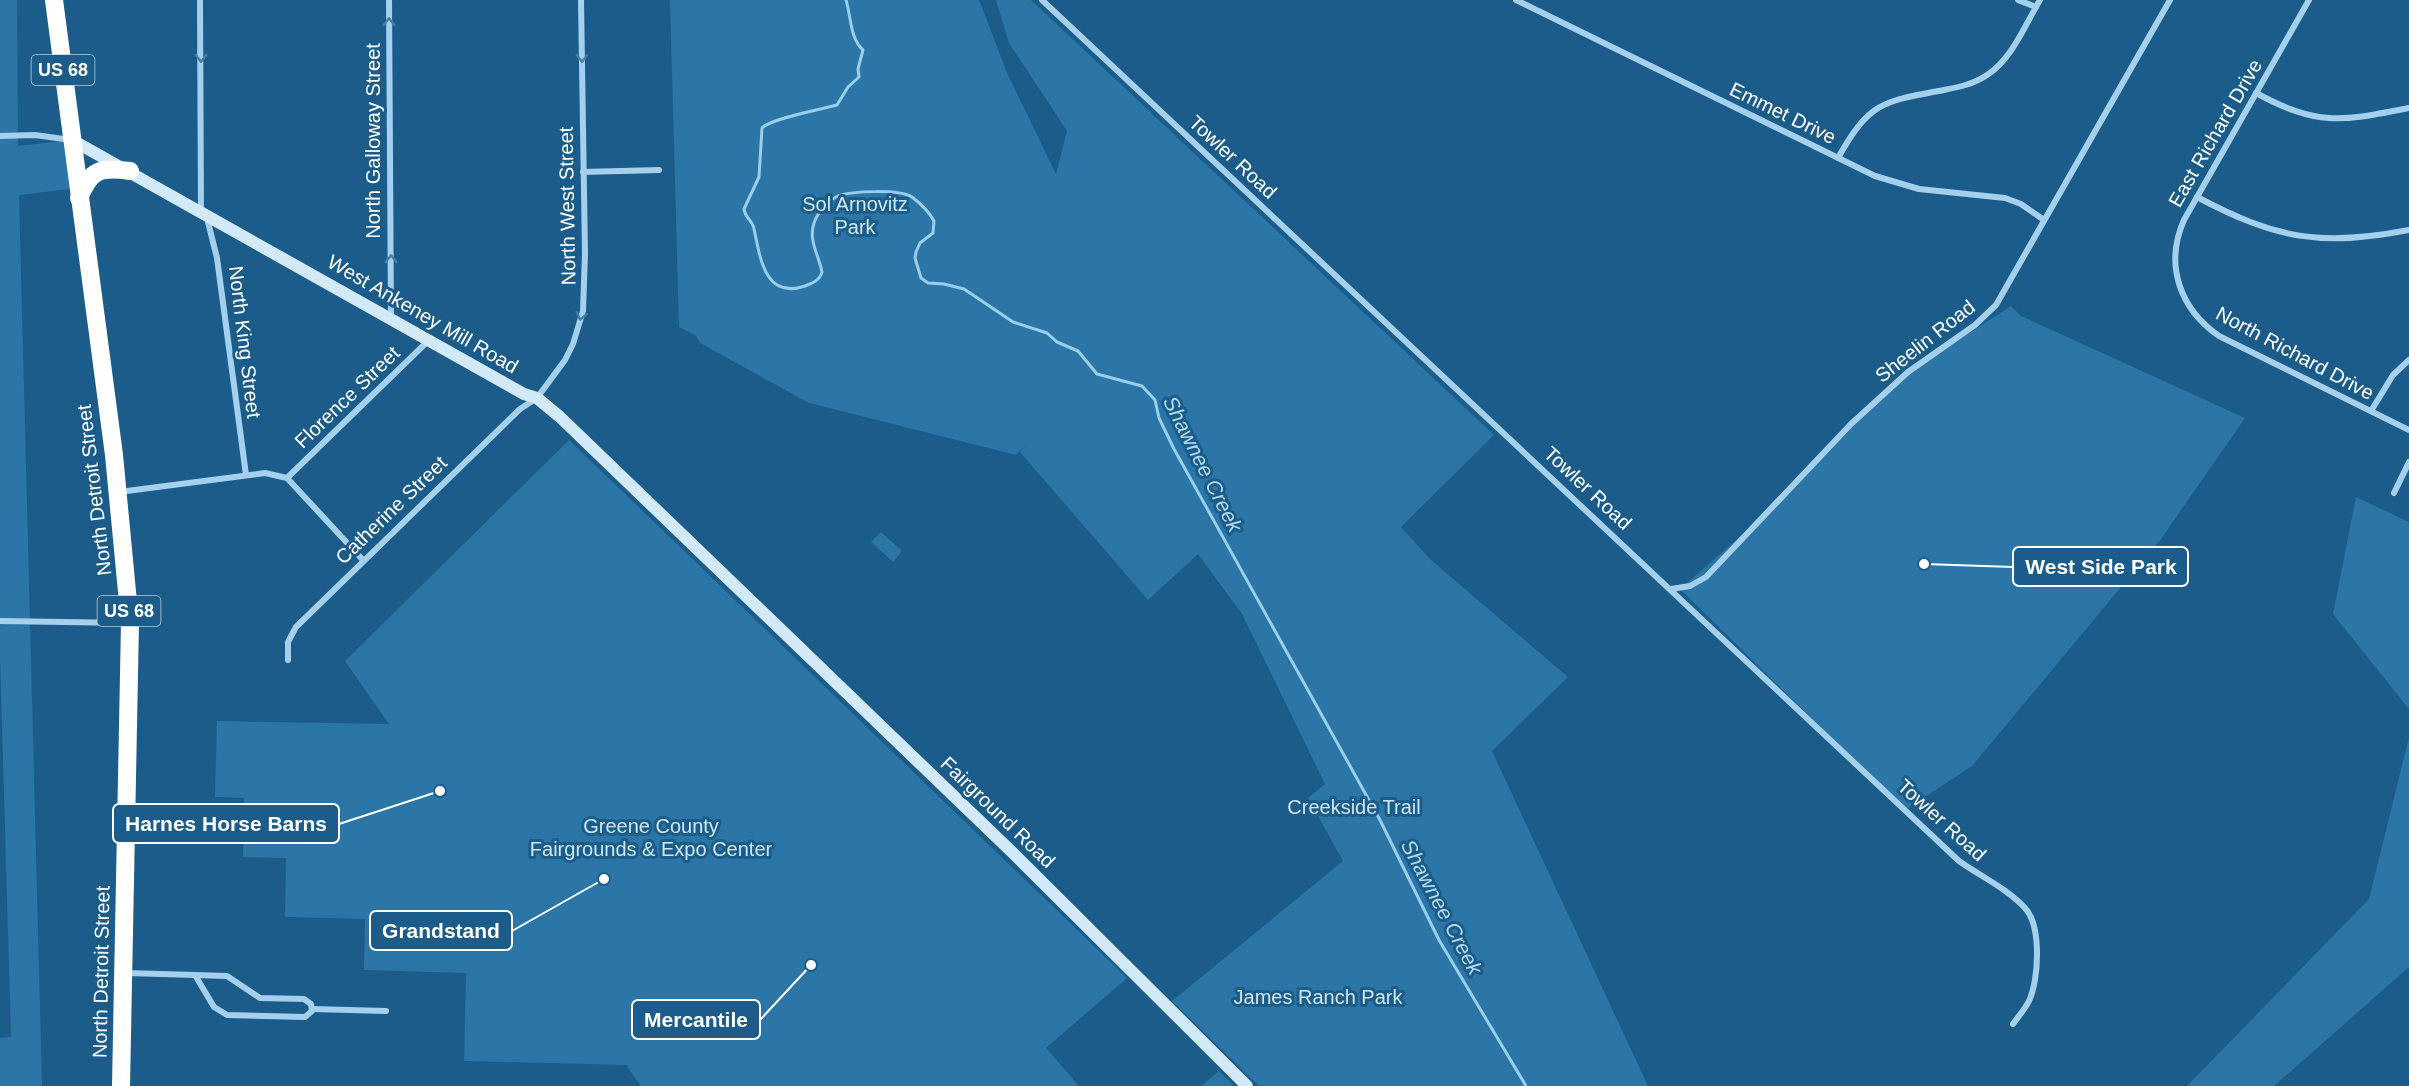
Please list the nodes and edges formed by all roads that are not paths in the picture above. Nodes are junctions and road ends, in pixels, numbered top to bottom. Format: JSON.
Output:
{"nodes":[{"id":1,"x":54,"y":0,"type":"edge"},
{"id":2,"x":200,"y":0,"type":"edge"},
{"id":3,"x":389,"y":0,"type":"edge"},
{"id":4,"x":581,"y":0,"type":"edge"},
{"id":5,"x":1042,"y":0,"type":"edge"},
{"id":6,"x":1516,"y":0,"type":"edge"},
{"id":7,"x":2018,"y":0,"type":"edge"},
{"id":8,"x":2040,"y":0,"type":"edge"},
{"id":9,"x":2170,"y":0,"type":"edge"},
{"id":10,"x":2309,"y":0,"type":"edge"},
{"id":11,"x":2036,"y":8,"type":"junction"},
{"id":12,"x":2256,"y":93,"type":"junction"},
{"id":13,"x":2409,"y":108,"type":"edge"},
{"id":14,"x":0,"y":136,"type":"edge"},
{"id":15,"x":72,"y":140,"type":"junction"},
{"id":16,"x":1838,"y":158,"type":"junction"},
{"id":17,"x":659,"y":170,"type":"dead end"},
{"id":18,"x":130,"y":171,"type":"junction"},
{"id":19,"x":583,"y":172,"type":"junction"},
{"id":20,"x":2197,"y":197,"type":"junction"},
{"id":21,"x":79,"y":198,"type":"junction"},
{"id":22,"x":203,"y":212,"type":"junction"},
{"id":23,"x":2044,"y":220,"type":"junction"},
{"id":24,"x":2409,"y":230,"type":"edge"},
{"id":25,"x":2180,"y":289,"type":"joint"},
{"id":26,"x":391,"y":318,"type":"junction"},
{"id":27,"x":430,"y":340,"type":"junction"},
{"id":28,"x":2409,"y":360,"type":"edge"},
{"id":29,"x":537,"y":398,"type":"junction"},
{"id":30,"x":2371,"y":411,"type":"junction"},
{"id":31,"x":2409,"y":430,"type":"edge"},
{"id":32,"x":2409,"y":462,"type":"edge"},
{"id":33,"x":246,"y":475,"type":"junction"},
{"id":34,"x":286,"y":478,"type":"junction"},
{"id":35,"x":118,"y":492,"type":"junction"},
{"id":36,"x":2394,"y":493,"type":"dead end"},
{"id":37,"x":363,"y":560,"type":"junction"},
{"id":38,"x":719,"y":569,"type":"joint"},
{"id":39,"x":1671,"y":589,"type":"junction"},
{"id":40,"x":0,"y":621,"type":"edge"},
{"id":41,"x":130,"y":623,"type":"junction"},
{"id":42,"x":288,"y":660,"type":"dead end"},
{"id":43,"x":124,"y":973,"type":"junction"},
{"id":44,"x":195,"y":975,"type":"junction"},
{"id":45,"x":312,"y":1009,"type":"junction"},
{"id":46,"x":386,"y":1011,"type":"dead end"},
{"id":47,"x":2013,"y":1024,"type":"dead end"},
{"id":48,"x":121,"y":1086,"type":"edge"},
{"id":49,"x":1247,"y":1086,"type":"edge"}],
"edges":[{"from":1,"to":15,"type":"highway","name":"North Detroit Street","number":"US 68"},
{"from":2,"to":22,"type":"street","name":"North King Street","one_way":true},
{"from":26,"to":3,"type":"street","name":"North Galloway Street","one_way":true},
{"from":4,"to":19,"type":"street","name":"North West Street","one_way":true},
{"from":5,"to":39,"type":"street","name":"Towler Road"},
{"from":6,"to":16,"type":"street","name":"Emmet Drive"},
{"from":7,"to":11,"type":"street"},
{"from":8,"to":11,"type":"street"},
{"from":9,"to":23,"type":"street","name":"Sheelin Road"},
{"from":10,"to":12,"type":"street","name":"East Richard Drive"},
{"from":11,"to":16,"type":"street"},
{"from":12,"to":13,"type":"street"},
{"from":12,"to":20,"type":"street","name":"East Richard Drive"},
{"from":14,"to":15,"type":"street"},
{"from":15,"to":18,"type":"street","name":"West Ankeney Mill Road"},
{"from":15,"to":21,"type":"highway","name":"North Detroit Street","number":"US 68"},
{"from":16,"to":23,"type":"street","name":"Emmet Drive"},
{"from":17,"to":19,"type":"street"},
{"from":18,"to":21,"type":"highway"},
{"from":18,"to":22,"type":"street","name":"West Ankeney Mill Road"},
{"from":19,"to":29,"type":"street","name":"North West Street","one_way":true},
{"from":20,"to":24,"type":"street"},
{"from":20,"to":25,"type":"street","name":"East Richard Drive"},
{"from":21,"to":35,"type":"highway","name":"North Detroit Street","number":"US 68"},
{"from":22,"to":26,"type":"street","name":"West Ankeney Mill Road"},
{"from":22,"to":33,"type":"street","name":"North King Street"},
{"from":23,"to":39,"type":"street","name":"Sheelin Road"},
{"from":25,"to":30,"type":"street","name":"North Richard Drive"},
{"from":26,"to":27,"type":"street","name":"West Ankeney Mill Road"},
{"from":27,"to":29,"type":"street","name":"West Ankeney Mill Road"},
{"from":27,"to":34,"type":"street","name":"Florence Street"},
{"from":28,"to":30,"type":"street"},
{"from":29,"to":37,"type":"street","name":"Catherine Street"},
{"from":29,"to":38,"type":"street","name":"West Ankeney Mill Road"},
{"from":30,"to":31,"type":"street","name":"North Richard Drive"},
{"from":32,"to":36,"type":"street"},
{"from":33,"to":34,"type":"street"},
{"from":33,"to":35,"type":"street"},
{"from":34,"to":37,"type":"street"},
{"from":35,"to":41,"type":"highway","name":"North Detroit Street","number":"US 68"},
{"from":37,"to":42,"type":"street","name":"Catherine Street"},
{"from":38,"to":49,"type":"street","name":"Fairground Road"},
{"from":39,"to":47,"type":"street","name":"Towler Road"},
{"from":40,"to":41,"type":"street"},
{"from":41,"to":43,"type":"highway","name":"North Detroit Street","number":"US 68"},
{"from":43,"to":44,"type":"street"},
{"from":43,"to":48,"type":"highway","name":"North Detroit Street","number":"US 68"},
{"from":44,"to":45,"type":"street"},
{"from":44,"to":45,"type":"street"},
{"from":45,"to":46,"type":"street"}]}
